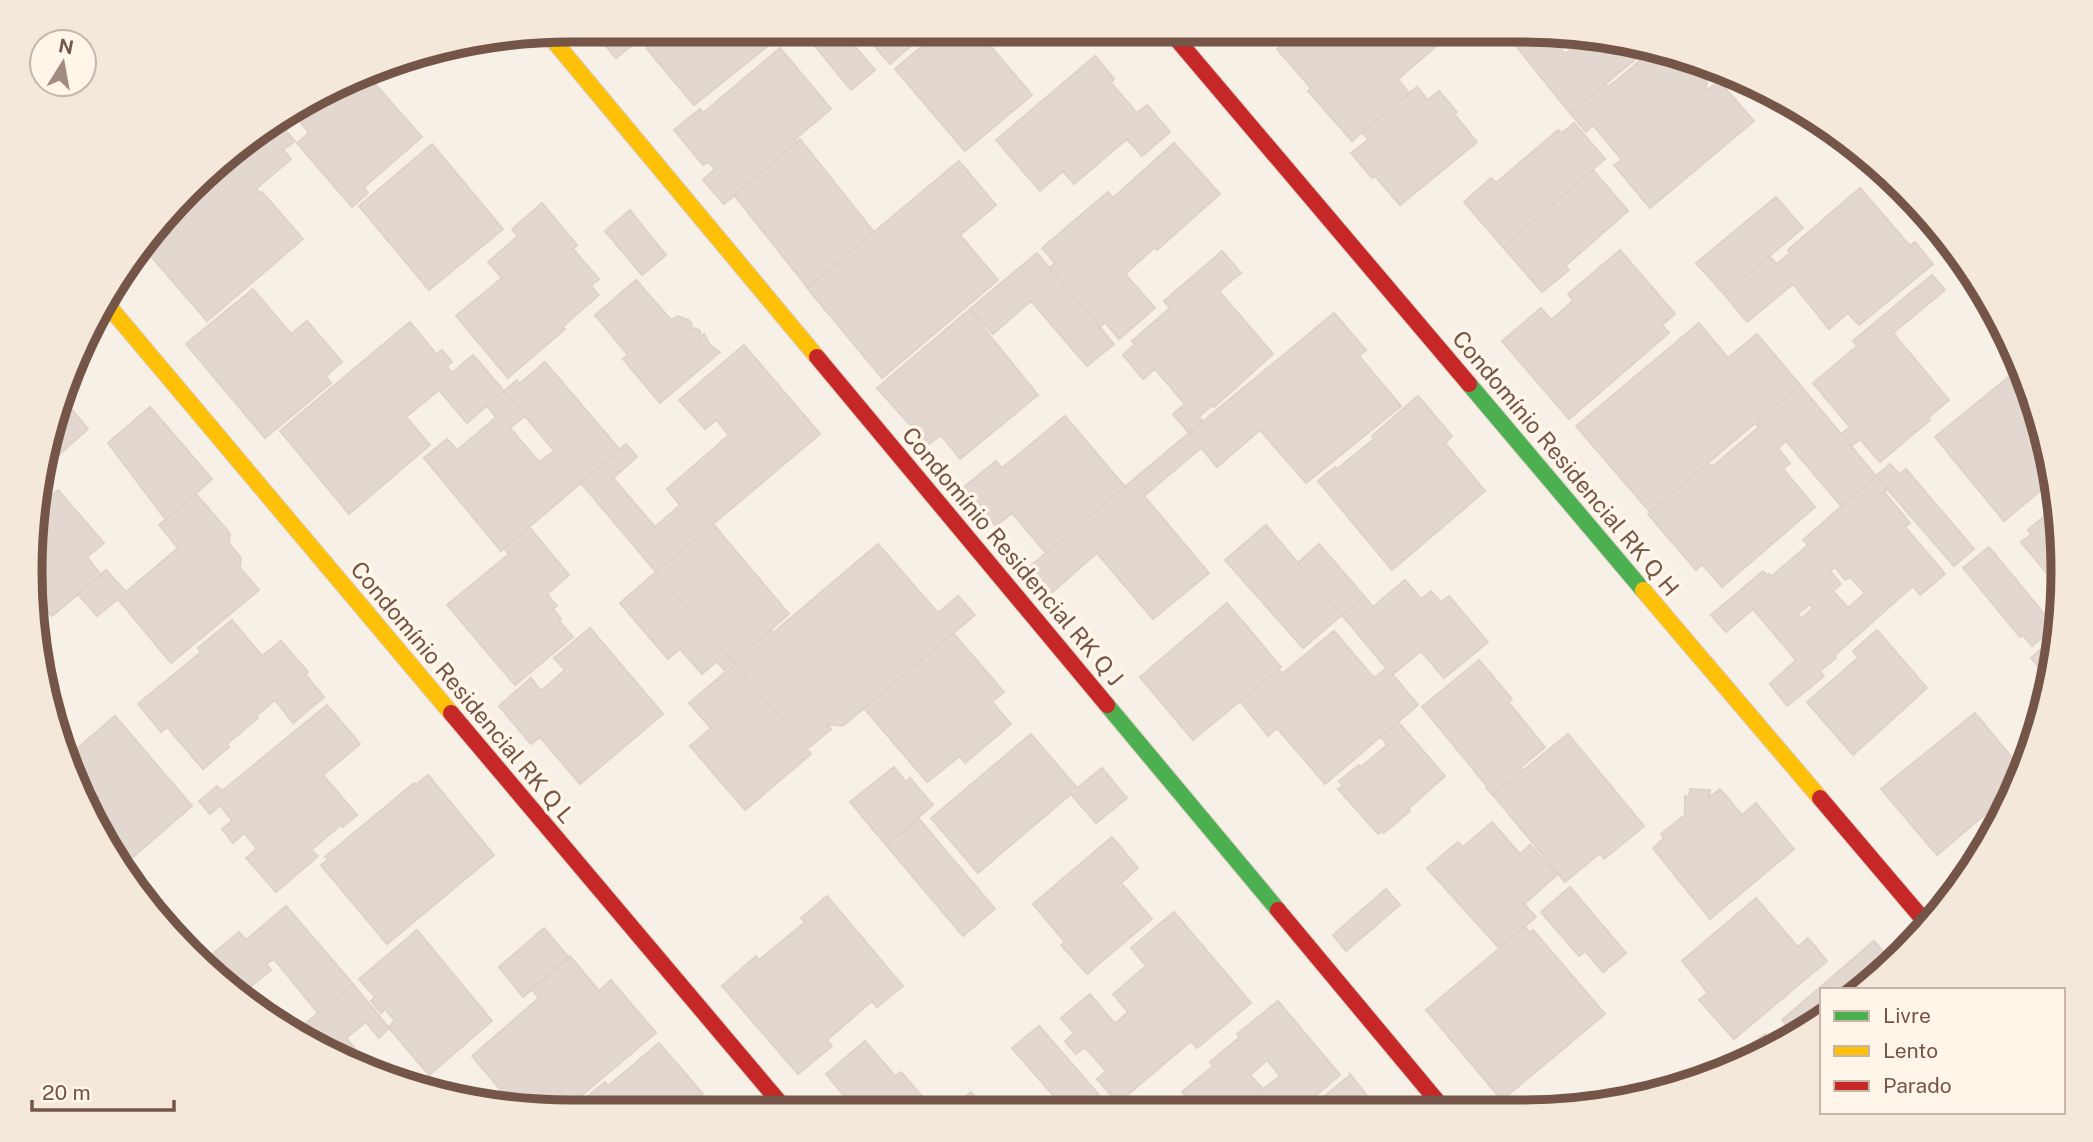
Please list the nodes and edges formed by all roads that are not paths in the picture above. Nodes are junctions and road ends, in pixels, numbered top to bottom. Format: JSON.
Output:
{"nodes":[{"id":1,"x":555,"y":42,"type":"edge"},
{"id":2,"x":1179,"y":42,"type":"edge"},
{"id":3,"x":111,"y":309,"type":"edge"},
{"id":4,"x":1922,"y":918,"type":"edge"},
{"id":5,"x":778,"y":1100,"type":"edge"},
{"id":6,"x":1436,"y":1100,"type":"edge"}],
"edges":[{"from":1,"to":6,"type":"street","name":"Condomínio Residencial RK Q J"},
{"from":2,"to":4,"type":"street","name":"Condomínio Residencial RK Q H"},
{"from":3,"to":5,"type":"street","name":"Condomínio Residencial RK Q L"}]}
